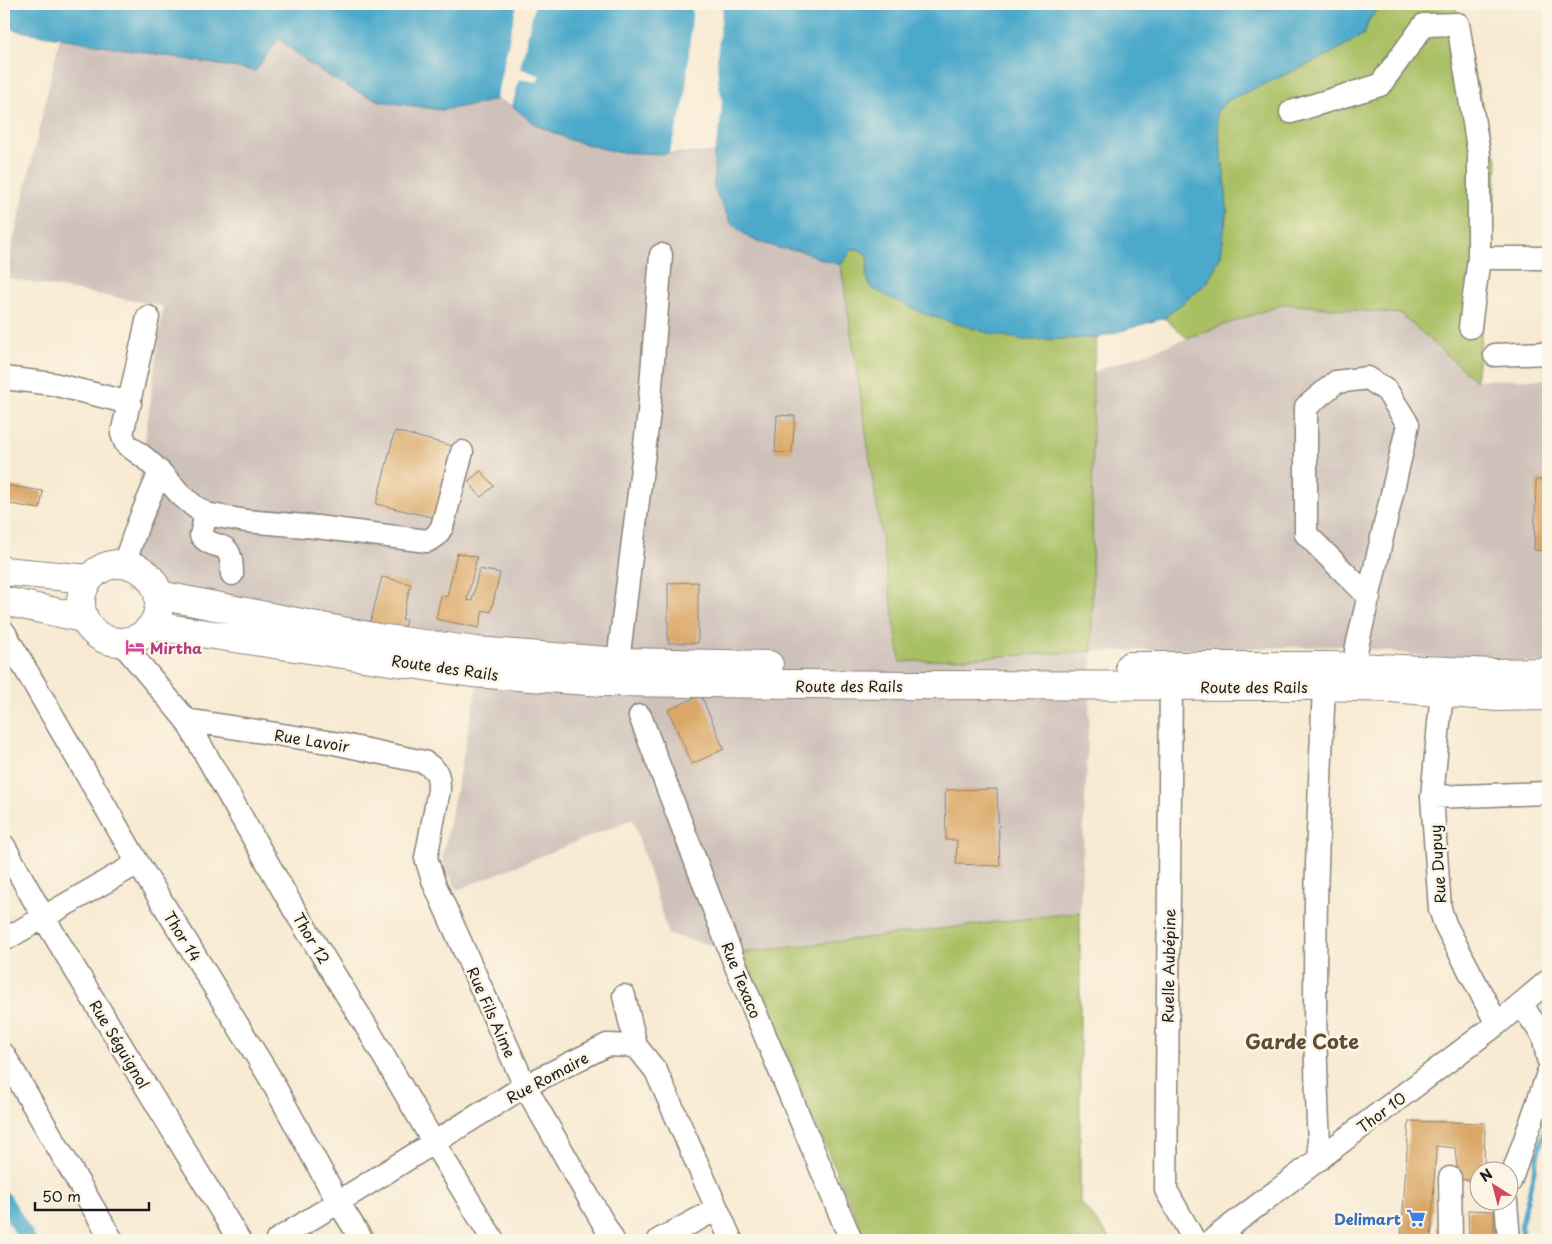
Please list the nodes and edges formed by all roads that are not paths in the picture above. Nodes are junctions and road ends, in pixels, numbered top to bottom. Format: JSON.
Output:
{"nodes":[{"id":1,"x":1291,"y":112,"type":"dead end"},
{"id":2,"x":661,"y":255,"type":"dead end"},
{"id":3,"x":1479,"y":258,"type":"junction"},
{"id":4,"x":1548,"y":258,"type":"edge"},
{"id":5,"x":148,"y":318,"type":"dead end"},
{"id":6,"x":1470,"y":327,"type":"dead end"},
{"id":7,"x":1548,"y":353,"type":"edge"},
{"id":8,"x":1495,"y":355,"type":"dead end"},
{"id":9,"x":4,"y":378,"type":"edge"},
{"id":10,"x":130,"y":403,"type":"junction"},
{"id":11,"x":462,"y":452,"type":"dead end"},
{"id":12,"x":160,"y":472,"type":"junction"},
{"id":13,"x":206,"y":514,"type":"junction"},
{"id":14,"x":124,"y":564,"type":"junction"},
{"id":15,"x":4,"y":571,"type":"edge"},
{"id":16,"x":232,"y":574,"type":"dead end"},
{"id":17,"x":89,"y":579,"type":"junction"},
{"id":18,"x":159,"y":595,"type":"junction"},
{"id":19,"x":1369,"y":597,"type":"junction"},
{"id":20,"x":4,"y":601,"type":"edge"},
{"id":21,"x":83,"y":618,"type":"junction"},
{"id":22,"x":153,"y":626,"type":"junction"},
{"id":23,"x":4,"y":632,"type":"edge"},
{"id":24,"x":122,"y":643,"type":"junction"},
{"id":25,"x":1356,"y":651,"type":"dead end"},
{"id":26,"x":619,"y":653,"type":"dead end"},
{"id":27,"x":1548,"y":672,"type":"edge"},
{"id":28,"x":1171,"y":685,"type":"junction"},
{"id":29,"x":1324,"y":686,"type":"junction"},
{"id":30,"x":1442,"y":692,"type":"junction"},
{"id":31,"x":1548,"y":696,"type":"edge"},
{"id":32,"x":640,"y":716,"type":"dead end"},
{"id":33,"x":186,"y":720,"type":"junction"},
{"id":34,"x":435,"y":769,"type":"joint"},
{"id":35,"x":1548,"y":793,"type":"edge"},
{"id":36,"x":1432,"y":797,"type":"junction"},
{"id":37,"x":4,"y":846,"type":"edge"},
{"id":38,"x":138,"y":863,"type":"junction"},
{"id":39,"x":44,"y":918,"type":"junction"},
{"id":40,"x":4,"y":940,"type":"edge"},
{"id":41,"x":1548,"y":981,"type":"edge"},
{"id":42,"x":624,"y":996,"type":"dead end"},
{"id":43,"x":1521,"y":1004,"type":"junction"},
{"id":44,"x":1497,"y":1024,"type":"junction"},
{"id":45,"x":636,"y":1046,"type":"junction"},
{"id":46,"x":4,"y":1055,"type":"edge"},
{"id":47,"x":1548,"y":1060,"type":"edge"},
{"id":48,"x":1548,"y":1073,"type":"edge"},
{"id":49,"x":525,"y":1086,"type":"junction"},
{"id":50,"x":434,"y":1142,"type":"junction"},
{"id":51,"x":1320,"y":1159,"type":"junction"},
{"id":52,"x":1517,"y":1162,"type":"edge"},
{"id":53,"x":1450,"y":1178,"type":"dead end"},
{"id":54,"x":338,"y":1202,"type":"junction"},
{"id":55,"x":717,"y":1209,"type":"junction"},
{"id":56,"x":1507,"y":1212,"type":"edge"},
{"id":57,"x":112,"y":1240,"type":"edge"},
{"id":58,"x":239,"y":1240,"type":"edge"},
{"id":59,"x":277,"y":1240,"type":"edge"},
{"id":60,"x":362,"y":1240,"type":"edge"},
{"id":61,"x":493,"y":1240,"type":"edge"},
{"id":62,"x":613,"y":1240,"type":"edge"},
{"id":63,"x":659,"y":1240,"type":"edge"},
{"id":64,"x":731,"y":1240,"type":"edge"},
{"id":65,"x":851,"y":1240,"type":"edge"},
{"id":66,"x":1194,"y":1240,"type":"edge"},
{"id":67,"x":1212,"y":1240,"type":"edge"},
{"id":68,"x":1451,"y":1240,"type":"edge"},
{"id":69,"x":1509,"y":1240,"type":"edge"}],
"edges":[{"from":1,"to":3,"type":"street"},
{"from":2,"to":26,"type":"street"},
{"from":3,"to":4,"type":"street"},
{"from":3,"to":6,"type":"street"},
{"from":5,"to":10,"type":"street"},
{"from":7,"to":8,"type":"street"},
{"from":9,"to":10,"type":"street"},
{"from":10,"to":12,"type":"street"},
{"from":11,"to":13,"type":"street"},
{"from":12,"to":13,"type":"street"},
{"from":12,"to":14,"type":"street"},
{"from":13,"to":16,"type":"street"},
{"from":14,"to":17,"type":"main road"},
{"from":14,"to":18,"type":"main road"},
{"from":15,"to":17,"type":"main road"},
{"from":17,"to":21,"type":"main road"},
{"from":18,"to":22,"type":"main road"},
{"from":18,"to":27,"type":"main road","name":"Route des Rails"},
{"from":19,"to":19,"type":"street"},
{"from":19,"to":25,"type":"street"},
{"from":20,"to":21,"type":"main road"},
{"from":21,"to":24,"type":"main road"},
{"from":22,"to":24,"type":"main road"},
{"from":22,"to":28,"type":"main road","name":"Route des Rails"},
{"from":23,"to":38,"type":"street","name":"Thor 14"},
{"from":24,"to":33,"type":"street","name":"Thor 12"},
{"from":28,"to":29,"type":"main road","name":"Route des Rails"},
{"from":28,"to":66,"type":"street","name":"Ruelle Aubépine"},
{"from":29,"to":30,"type":"main road","name":"Route des Rails"},
{"from":29,"to":51,"type":"street"},
{"from":30,"to":31,"type":"main road","name":"Route des Rails"},
{"from":30,"to":36,"type":"street","name":"Rue Dupuy"},
{"from":32,"to":65,"type":"street","name":"Rue Texaco"},
{"from":33,"to":34,"type":"street","name":"Rue Lavoir"},
{"from":33,"to":50,"type":"street","name":"Thor 12"},
{"from":34,"to":49,"type":"street","name":"Rue Fils Aime"},
{"from":35,"to":36,"type":"street"},
{"from":36,"to":44,"type":"street","name":"Rue Dupuy"},
{"from":37,"to":39,"type":"street","name":"Rue Séguignol"},
{"from":38,"to":39,"type":"street"},
{"from":38,"to":54,"type":"street","name":"Thor 14"},
{"from":39,"to":40,"type":"street"},
{"from":39,"to":58,"type":"street","name":"Rue Séguignol"},
{"from":41,"to":43,"type":"street","name":"Thor 10"},
{"from":42,"to":45,"type":"street"},
{"from":43,"to":44,"type":"street","name":"Thor 10"},
{"from":43,"to":47,"type":"street"},
{"from":44,"to":51,"type":"street","name":"Thor 10"},
{"from":45,"to":49,"type":"street","name":"Rue Romaire"},
{"from":45,"to":55,"type":"street"},
{"from":46,"to":57,"type":"street"},
{"from":48,"to":52,"type":"street"},
{"from":49,"to":50,"type":"street","name":"Rue Romaire"},
{"from":49,"to":62,"type":"street","name":"Rue Fils Aime"},
{"from":50,"to":54,"type":"street","name":"Rue Romaire"},
{"from":50,"to":61,"type":"street","name":"Thor 12"},
{"from":51,"to":67,"type":"street","name":"Thor 10"},
{"from":53,"to":68,"type":"street"},
{"from":54,"to":59,"type":"street","name":"Rue Romaire"},
{"from":54,"to":60,"type":"street","name":"Thor 14"},
{"from":55,"to":63,"type":"street"},
{"from":55,"to":64,"type":"street"},
{"from":56,"to":69,"type":"street"}]}
